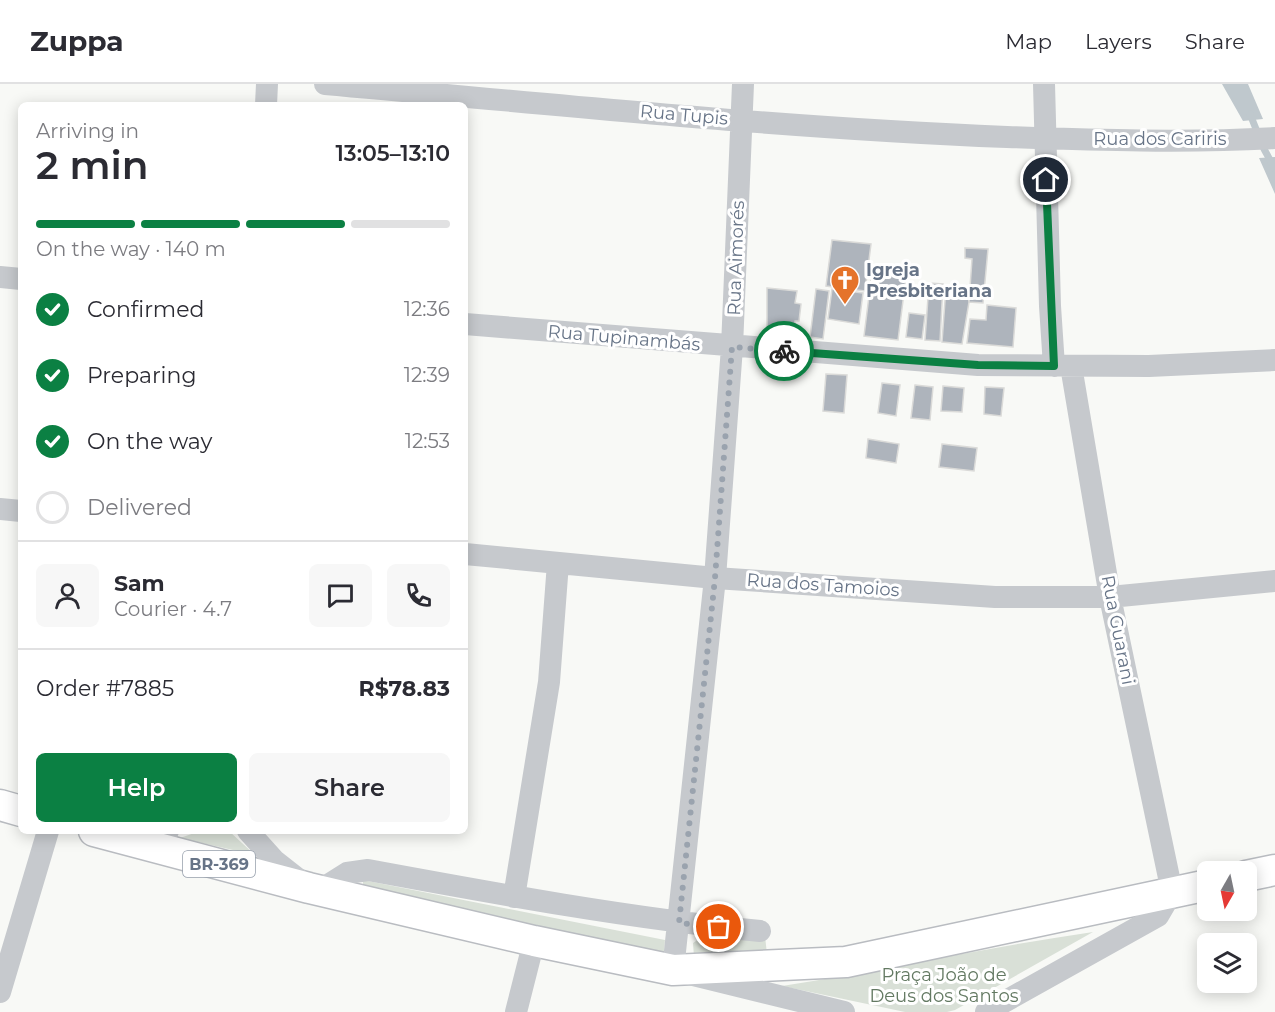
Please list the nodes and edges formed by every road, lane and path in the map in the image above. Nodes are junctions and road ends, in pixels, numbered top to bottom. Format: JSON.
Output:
{"nodes":[{"id":1,"x":267,"y":84,"type":"edge"},
{"id":2,"x":325,"y":84,"type":"edge"},
{"id":3,"x":743,"y":84,"type":"edge"},
{"id":4,"x":1044,"y":84,"type":"edge"},
{"id":5,"x":266,"y":102,"type":"edge"},
{"id":6,"x":741,"y":120,"type":"junction"},
{"id":7,"x":1044,"y":138,"type":"junction"},
{"id":8,"x":1275,"y":138,"type":"edge"},
{"id":9,"x":0,"y":277,"type":"edge"},
{"id":10,"x":18,"y":279,"type":"edge"},
{"id":11,"x":468,"y":324,"type":"edge"},
{"id":12,"x":732,"y":347,"type":"junction"},
{"id":13,"x":1275,"y":360,"type":"edge"},
{"id":14,"x":1063,"y":366,"type":"junction"},
{"id":15,"x":0,"y":509,"type":"edge"},
{"id":16,"x":18,"y":511,"type":"edge"},
{"id":17,"x":468,"y":554,"type":"edge"},
{"id":18,"x":558,"y":563,"type":"junction"},
{"id":19,"x":715,"y":578,"type":"junction"},
{"id":20,"x":1275,"y":581,"type":"edge"},
{"id":21,"x":1110,"y":597,"type":"junction"},
{"id":22,"x":0,"y":805,"type":"edge"},
{"id":23,"x":18,"y":810,"type":"edge"},
{"id":24,"x":47,"y":834,"type":"edge"},
{"id":25,"x":105,"y":834,"type":"edge"},
{"id":26,"x":155,"y":834,"type":"edge"},
{"id":27,"x":251,"y":834,"type":"edge"},
{"id":28,"x":128,"y":840,"type":"junction"},
{"id":29,"x":1275,"y":870,"type":"edge"},
{"id":30,"x":1257,"y":874,"type":"edge"},
{"id":31,"x":1197,"y":887,"type":"edge"},
{"id":32,"x":314,"y":889,"type":"junction"},
{"id":33,"x":1172,"y":892,"type":"junction"},
{"id":34,"x":513,"y":897,"type":"junction"},
{"id":35,"x":679,"y":923,"type":"junction"},
{"id":36,"x":760,"y":931,"type":"dead end"},
{"id":37,"x":534,"y":941,"type":"junction"},
{"id":38,"x":673,"y":969,"type":"junction"},
{"id":39,"x":0,"y":992,"type":"edge"},
{"id":40,"x":516,"y":1012,"type":"edge"},
{"id":41,"x":844,"y":1012,"type":"edge"},
{"id":42,"x":986,"y":1012,"type":"edge"}],
"edges":[{"from":1,"to":5,"type":"street"},
{"from":2,"to":6,"type":"street","name":"Rua Tupis"},
{"from":3,"to":6,"type":"street","name":"Rua Aimorés"},
{"from":4,"to":7,"type":"street","name":"Rua Guarani"},
{"from":6,"to":7,"type":"street","name":"Rua Tupis"},
{"from":6,"to":12,"type":"street","name":"Rua Aimorés"},
{"from":7,"to":8,"type":"street","name":"Rua dos Cariris"},
{"from":7,"to":14,"type":"street","name":"Rua Guarani"},
{"from":9,"to":10,"type":"street"},
{"from":11,"to":12,"type":"street","name":"Rua Tupinambás"},
{"from":12,"to":14,"type":"street","name":"Rua Tupinambás"},
{"from":12,"to":19,"type":"street","name":"Rua Aimorés"},
{"from":13,"to":14,"type":"street","name":"Rua Tupinambás"},
{"from":14,"to":21,"type":"street","name":"Rua Guarani"},
{"from":15,"to":16,"type":"street"},
{"from":17,"to":18,"type":"street","name":"Rua dos Tamoios"},
{"from":18,"to":19,"type":"street","name":"Rua dos Tamoios"},
{"from":18,"to":34,"type":"street"},
{"from":19,"to":21,"type":"street","name":"Rua dos Tamoios"},
{"from":19,"to":35,"type":"street","name":"Rua Aimorés"},
{"from":20,"to":21,"type":"street","name":"Rua dos Tamoios"},
{"from":21,"to":33,"type":"street","name":"Rua Guarani"},
{"from":22,"to":23,"type":"main road"},
{"from":24,"to":39,"type":"street"},
{"from":25,"to":28,"type":"main road","number":"BR-369"},
{"from":26,"to":28,"type":"street"},
{"from":27,"to":32,"type":"street"},
{"from":28,"to":32,"type":"main road","number":"BR-369"},
{"from":29,"to":30,"type":"main road"},
{"from":31,"to":33,"type":"main road","number":"BR-369"},
{"from":32,"to":34,"type":"street"},
{"from":32,"to":37,"type":"main road","number":"BR-369"},
{"from":33,"to":38,"type":"main road","number":"BR-369"},
{"from":33,"to":42,"type":"street"},
{"from":34,"to":35,"type":"street"},
{"from":35,"to":36,"type":"street"},
{"from":35,"to":38,"type":"street","name":"Rua Aimorés"},
{"from":37,"to":38,"type":"main road","number":"BR-369"},
{"from":37,"to":40,"type":"street"},
{"from":38,"to":41,"type":"street"}]}
